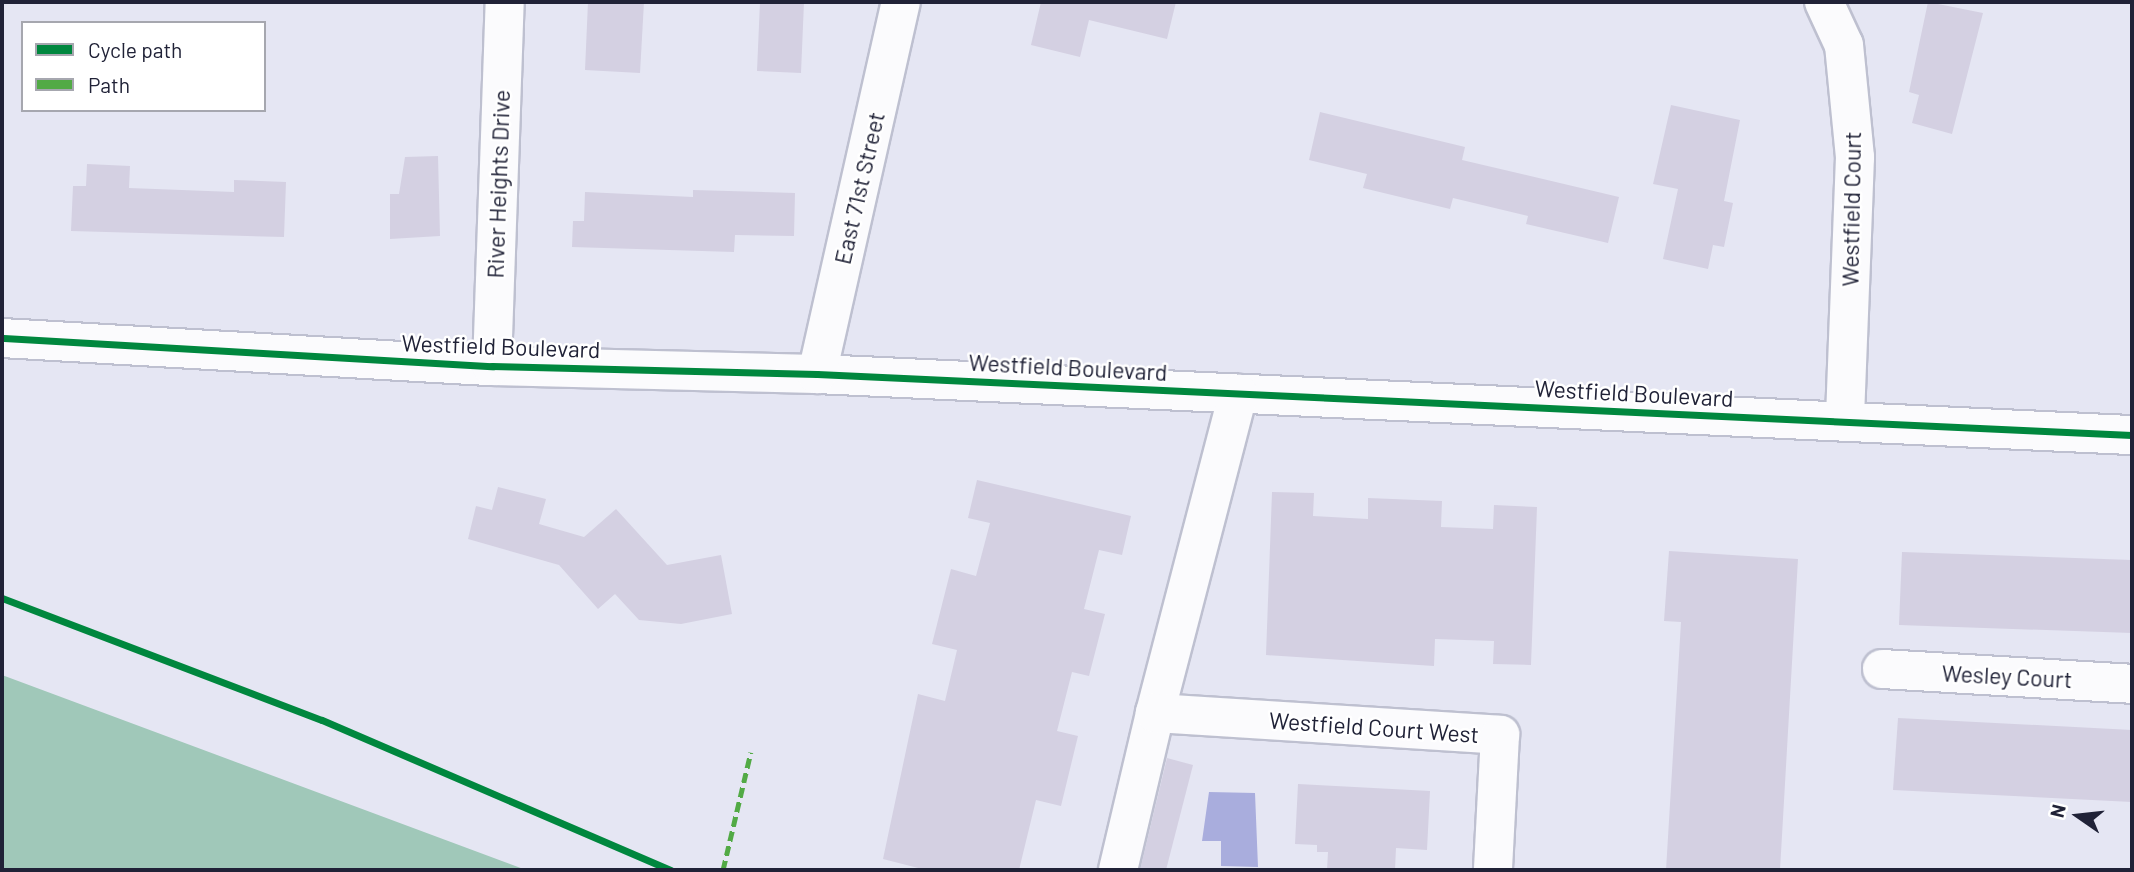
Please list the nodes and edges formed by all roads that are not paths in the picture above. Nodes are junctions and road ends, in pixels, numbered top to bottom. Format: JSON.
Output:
{"nodes":[{"id":1,"x":505,"y":2,"type":"edge"},
{"id":2,"x":901,"y":2,"type":"edge"},
{"id":3,"x":1824,"y":2,"type":"edge"},
{"id":4,"x":2,"y":338,"type":"edge"},
{"id":5,"x":492,"y":366,"type":"junction"},
{"id":6,"x":817,"y":374,"type":"junction"},
{"id":7,"x":1238,"y":394,"type":"junction"},
{"id":8,"x":1845,"y":420,"type":"junction"},
{"id":9,"x":2132,"y":435,"type":"edge"},
{"id":10,"x":1882,"y":669,"type":"dead end"},
{"id":11,"x":2132,"y":684,"type":"edge"},
{"id":12,"x":1155,"y":713,"type":"junction"},
{"id":13,"x":1118,"y":870,"type":"edge"},
{"id":14,"x":1493,"y":870,"type":"edge"}],
"edges":[{"from":1,"to":5,"type":"street","name":"River Heights Drive"},
{"from":2,"to":6,"type":"street","name":"East 71st Street"},
{"from":3,"to":8,"type":"street","name":"Westfield Court"},
{"from":4,"to":5,"type":"street","name":"Westfield Boulevard"},
{"from":5,"to":6,"type":"street","name":"Westfield Boulevard"},
{"from":6,"to":7,"type":"street","name":"Westfield Boulevard"},
{"from":7,"to":8,"type":"street","name":"Westfield Boulevard"},
{"from":7,"to":12,"type":"street"},
{"from":8,"to":9,"type":"street","name":"Westfield Boulevard"},
{"from":10,"to":11,"type":"street","name":"Wesley Court"},
{"from":12,"to":13,"type":"street"},
{"from":12,"to":14,"type":"street","name":"Westfield Court West"}]}
